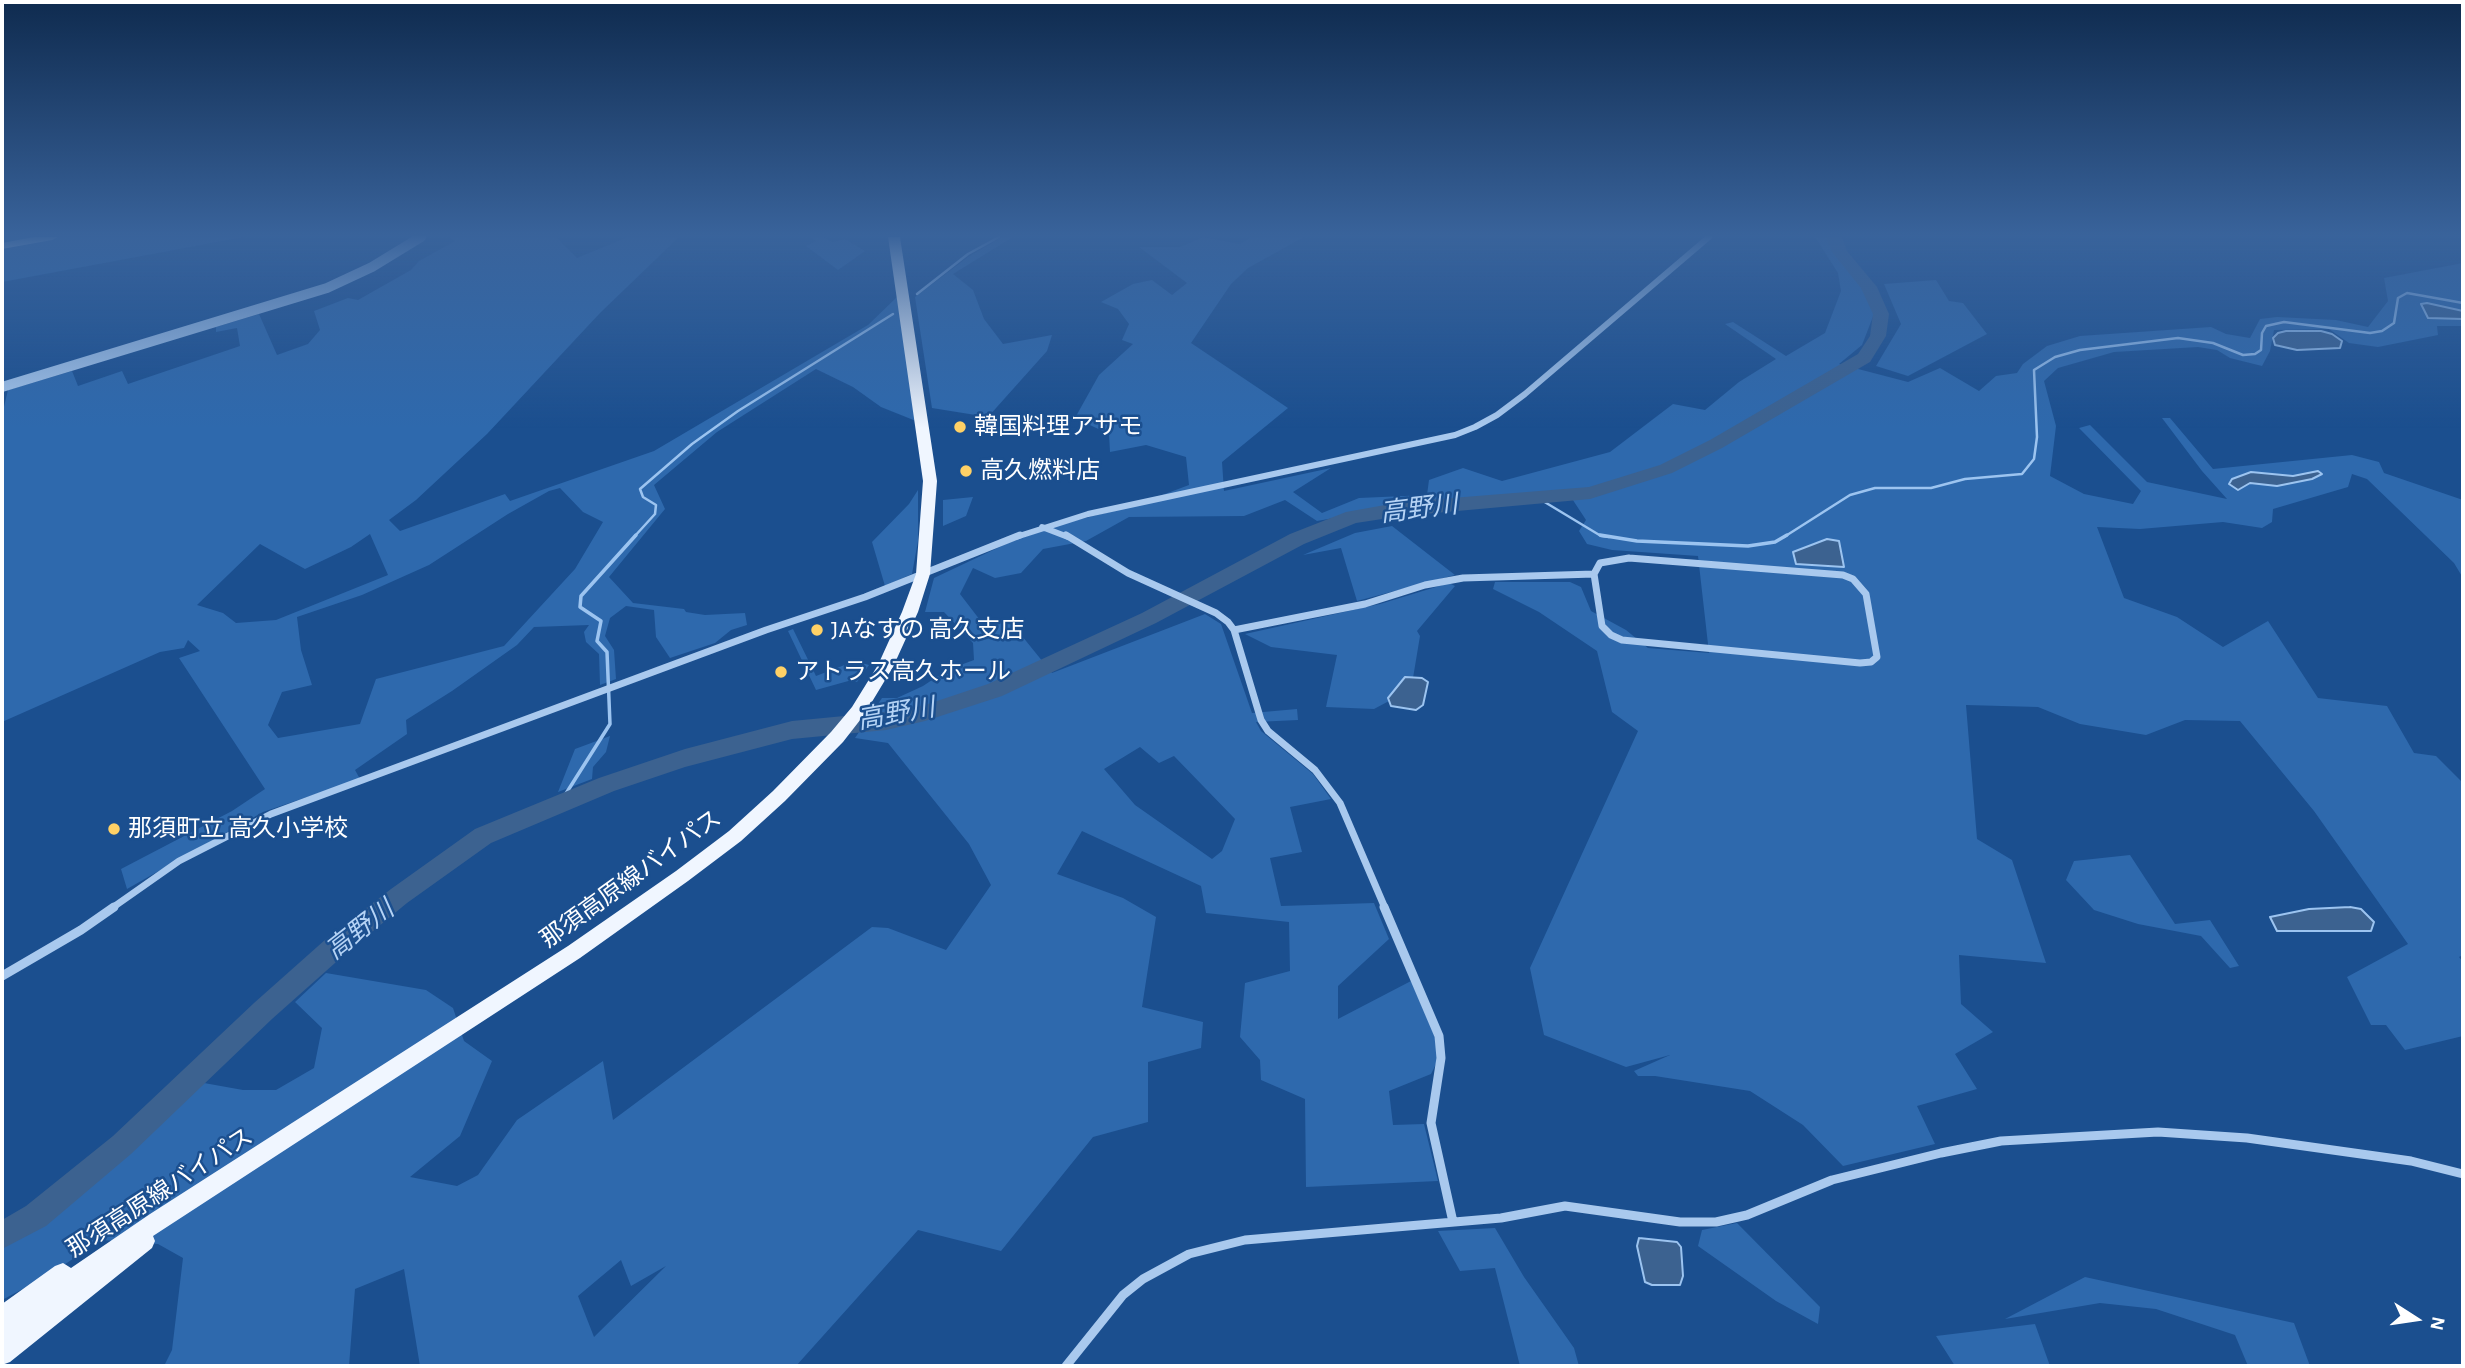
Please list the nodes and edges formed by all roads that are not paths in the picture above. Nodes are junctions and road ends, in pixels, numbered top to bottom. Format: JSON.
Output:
{"nodes":[{"id":1,"x":285,"y":301,"type":"edge"},
{"id":2,"x":903,"y":301,"type":"edge"},
{"id":3,"x":1635,"y":301,"type":"edge"},
{"id":4,"x":2,"y":387,"type":"edge"},
{"id":5,"x":1041,"y":527,"type":"junction"},
{"id":6,"x":923,"y":573,"type":"junction"},
{"id":7,"x":1594,"y":574,"type":"junction"},
{"id":8,"x":1234,"y":630,"type":"junction"},
{"id":9,"x":2,"y":976,"type":"edge"},
{"id":10,"x":239,"y":1170,"type":"junction"},
{"id":11,"x":2463,"y":1174,"type":"edge"},
{"id":12,"x":1453,"y":1222,"type":"junction"},
{"id":13,"x":2,"y":1317,"type":"edge"},
{"id":14,"x":2,"y":1334,"type":"edge"},
{"id":15,"x":2,"y":1354,"type":"edge"},
{"id":16,"x":1066,"y":1366,"type":"edge"}],
"edges":[{"from":1,"to":4,"type":"street"},
{"from":2,"to":6,"type":"main road","name":"那須高原線バイパス"},
{"from":3,"to":5,"type":"street"},
{"from":5,"to":6,"type":"street"},
{"from":5,"to":8,"type":"street"},
{"from":6,"to":9,"type":"street"},
{"from":6,"to":10,"type":"main road","name":"那須高原線バイパス"},
{"from":7,"to":7,"type":"street"},
{"from":7,"to":8,"type":"street"},
{"from":8,"to":12,"type":"street"},
{"from":10,"to":13,"type":"main road"},
{"from":10,"to":14,"type":"main road","name":"那須高原線バイパス"},
{"from":10,"to":15,"type":"main road"},
{"from":11,"to":12,"type":"street"},
{"from":12,"to":16,"type":"street"}]}
